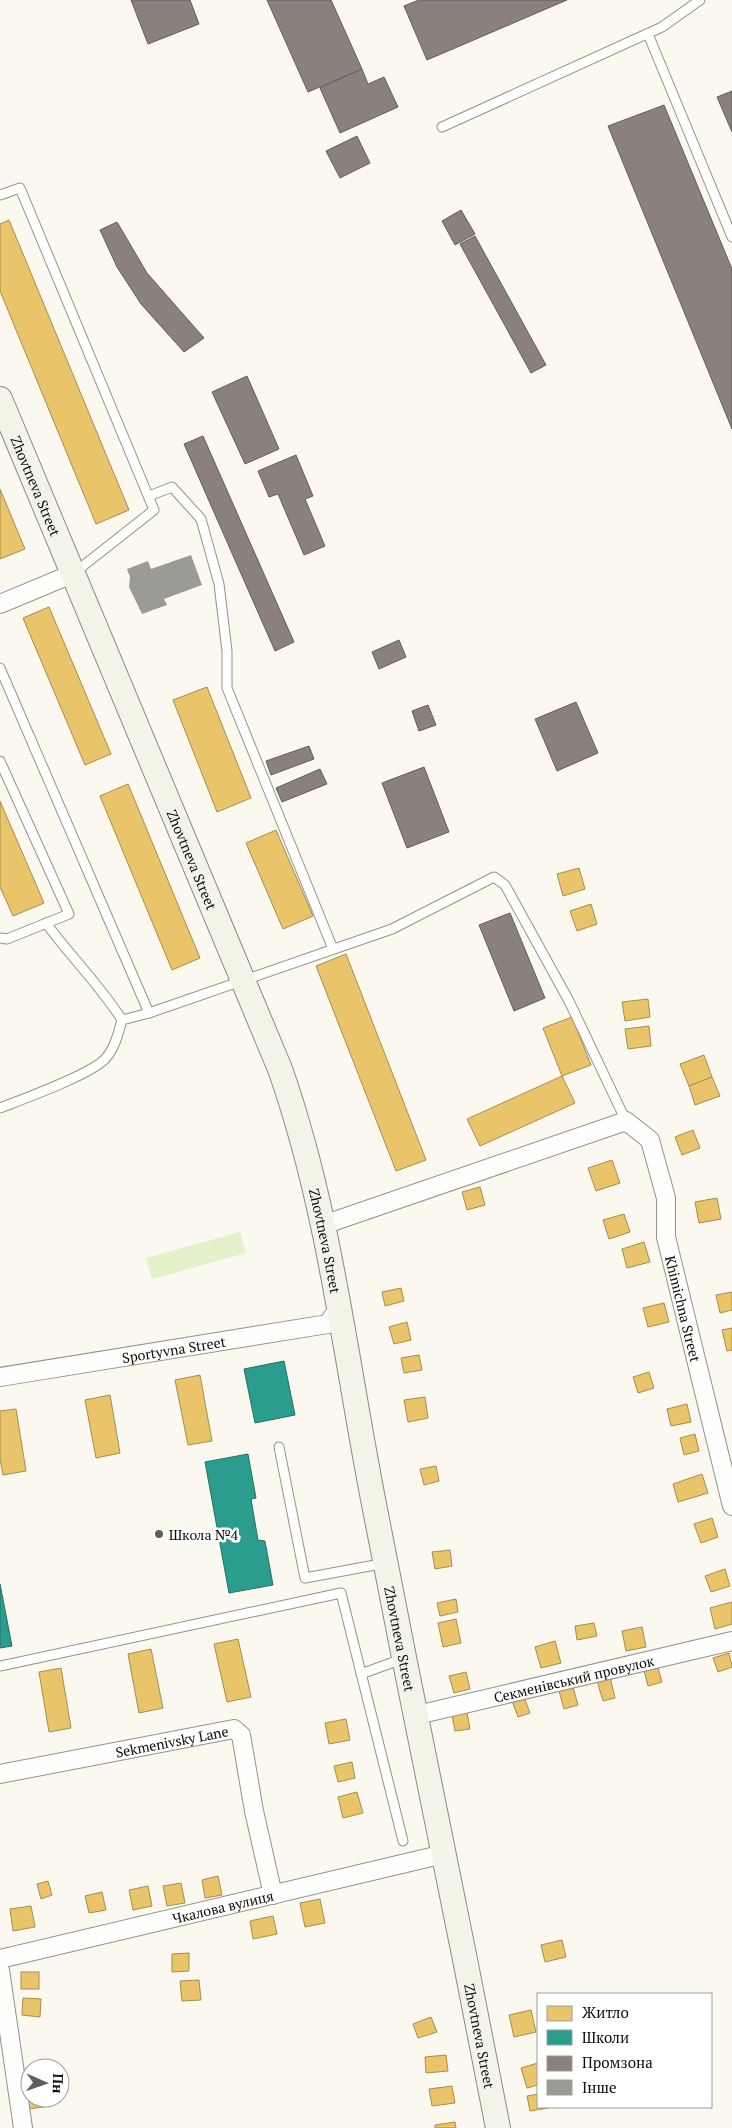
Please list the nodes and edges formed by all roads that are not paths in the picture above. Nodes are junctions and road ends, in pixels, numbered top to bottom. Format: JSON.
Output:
{"nodes":[{"id":1,"x":700,"y":0,"type":"edge"},
{"id":2,"x":648,"y":34,"type":"junction"},
{"id":3,"x":442,"y":127,"type":"dead end"},
{"id":4,"x":0,"y":195,"type":"edge"},
{"id":5,"x":732,"y":238,"type":"edge"},
{"id":6,"x":0,"y":399,"type":"edge"},
{"id":7,"x":149,"y":496,"type":"junction"},
{"id":8,"x":72,"y":574,"type":"junction"},
{"id":9,"x":0,"y":604,"type":"edge"},
{"id":10,"x":0,"y":668,"type":"edge"},
{"id":11,"x":0,"y":761,"type":"edge"},
{"id":12,"x":46,"y":923,"type":"junction"},
{"id":13,"x":0,"y":938,"type":"edge"},
{"id":14,"x":333,"y":949,"type":"junction"},
{"id":15,"x":243,"y":981,"type":"junction"},
{"id":16,"x":150,"y":1013,"type":"junction"},
{"id":17,"x":122,"y":1020,"type":"junction"},
{"id":18,"x":0,"y":1108,"type":"edge"},
{"id":19,"x":626,"y":1121,"type":"junction"},
{"id":20,"x":323,"y":1225,"type":"junction"},
{"id":21,"x":339,"y":1307,"type":"junction"},
{"id":22,"x":0,"y":1377,"type":"edge"},
{"id":23,"x":279,"y":1446,"type":"dead end"},
{"id":24,"x":732,"y":1506,"type":"edge"},
{"id":25,"x":386,"y":1563,"type":"junction"},
{"id":26,"x":732,"y":1641,"type":"edge"},
{"id":27,"x":405,"y":1658,"type":"junction"},
{"id":28,"x":0,"y":1666,"type":"edge"},
{"id":29,"x":361,"y":1674,"type":"junction"},
{"id":30,"x":417,"y":1716,"type":"junction"},
{"id":31,"x":0,"y":1774,"type":"edge"},
{"id":32,"x":403,"y":1841,"type":"dead end"},
{"id":33,"x":444,"y":1854,"type":"junction"},
{"id":34,"x":273,"y":1895,"type":"junction"},
{"id":35,"x":0,"y":1959,"type":"edge"},
{"id":36,"x":0,"y":1970,"type":"edge"},
{"id":37,"x":23,"y":2128,"type":"edge"},
{"id":38,"x":498,"y":2128,"type":"edge"}],
"edges":[{"from":1,"to":2,"type":"lane"},
{"from":2,"to":3,"type":"lane"},
{"from":2,"to":5,"type":"lane"},
{"from":4,"to":7,"type":"lane"},
{"from":6,"to":8,"type":"main road","name":"Zhovtneva Street"},
{"from":7,"to":8,"type":"lane"},
{"from":7,"to":14,"type":"lane"},
{"from":8,"to":9,"type":"street"},
{"from":8,"to":15,"type":"main road","name":"Zhovtneva Street"},
{"from":10,"to":16,"type":"lane"},
{"from":11,"to":12,"type":"lane"},
{"from":12,"to":13,"type":"lane"},
{"from":12,"to":17,"type":"lane"},
{"from":14,"to":15,"type":"lane"},
{"from":14,"to":19,"type":"lane"},
{"from":15,"to":16,"type":"lane"},
{"from":15,"to":20,"type":"main road","name":"Zhovtneva Street"},
{"from":16,"to":17,"type":"lane"},
{"from":17,"to":18,"type":"lane"},
{"from":19,"to":20,"type":"street"},
{"from":19,"to":24,"type":"street","name":"Khimichna Street"},
{"from":20,"to":21,"type":"main road","name":"Zhovtneva Street"},
{"from":21,"to":22,"type":"street","name":"Sportyvna Street"},
{"from":21,"to":25,"type":"main road","name":"Zhovtneva Street"},
{"from":23,"to":25,"type":"lane"},
{"from":25,"to":27,"type":"main road","name":"Zhovtneva Street"},
{"from":26,"to":30,"type":"street","name":"Секменівський провулок"},
{"from":27,"to":29,"type":"lane"},
{"from":27,"to":30,"type":"main road","name":"Zhovtneva Street"},
{"from":28,"to":29,"type":"lane"},
{"from":29,"to":32,"type":"lane"},
{"from":30,"to":33,"type":"main road","name":"Zhovtneva Street"},
{"from":31,"to":34,"type":"street","name":"Sekmenivsky Lane"},
{"from":33,"to":34,"type":"street","name":"Чкалова вулиця"},
{"from":33,"to":38,"type":"main road","name":"Zhovtneva Street"},
{"from":34,"to":35,"type":"street","name":"Чкалова вулиця"},
{"from":36,"to":37,"type":"street"}]}
